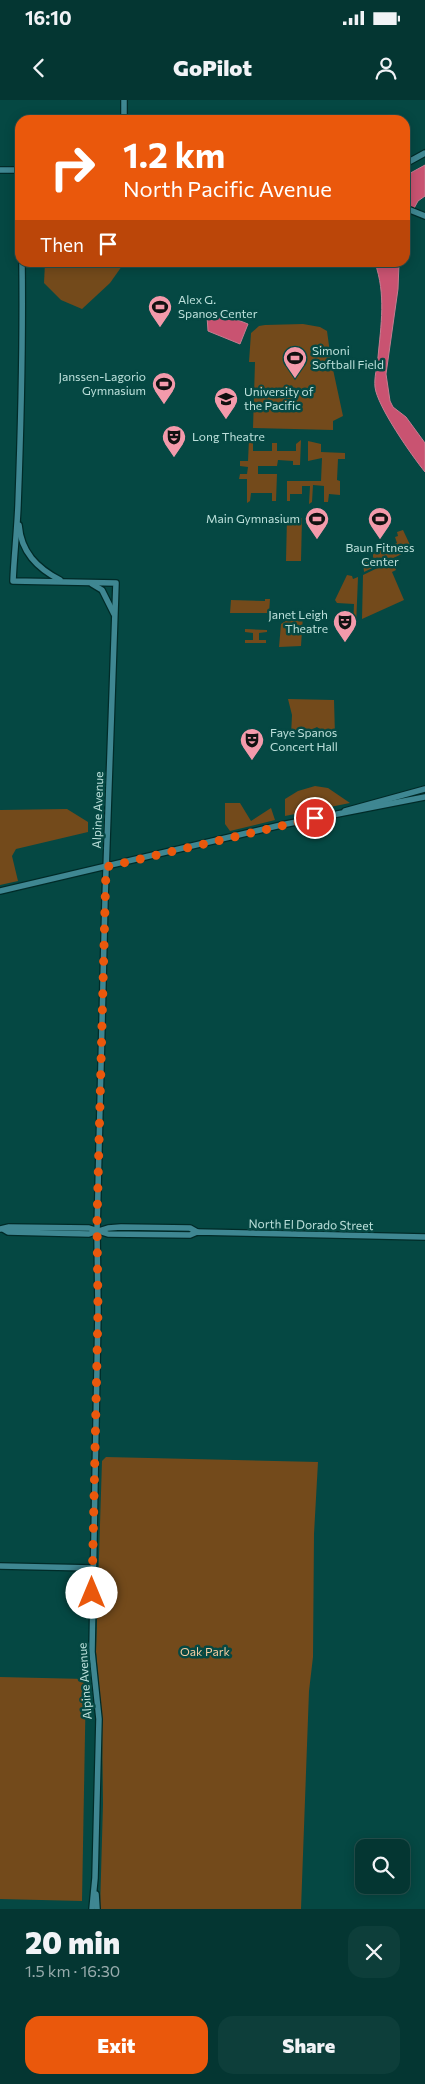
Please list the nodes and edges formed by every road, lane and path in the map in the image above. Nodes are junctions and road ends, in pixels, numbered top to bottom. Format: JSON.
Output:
{"nodes":[{"id":1,"x":124,"y":100,"type":"edge"},
{"id":2,"x":124,"y":115,"type":"edge"},
{"id":3,"x":425,"y":153,"type":"edge"},
{"id":4,"x":410,"y":161,"type":"edge"},
{"id":5,"x":0,"y":170,"type":"edge"},
{"id":6,"x":15,"y":170,"type":"edge"},
{"id":7,"x":410,"y":210,"type":"edge"},
{"id":8,"x":425,"y":216,"type":"edge"},
{"id":9,"x":22,"y":267,"type":"edge"},
{"id":10,"x":18,"y":508,"type":"junction"},
{"id":11,"x":62,"y":581,"type":"junction"},
{"id":12,"x":85,"y":582,"type":"junction"},
{"id":13,"x":115,"y":617,"type":"junction"},
{"id":14,"x":425,"y":789,"type":"edge"},
{"id":15,"x":425,"y":797,"type":"edge"},
{"id":16,"x":340,"y":813,"type":"junction"},
{"id":17,"x":106,"y":867,"type":"junction"},
{"id":18,"x":0,"y":892,"type":"edge"},
{"id":19,"x":1,"y":1229,"type":"edge"},
{"id":20,"x":97,"y":1231,"type":"junction"},
{"id":21,"x":425,"y":1237,"type":"edge"},
{"id":22,"x":0,"y":1566,"type":"edge"},
{"id":23,"x":92,"y":1568,"type":"junction"},
{"id":24,"x":95,"y":1878,"type":"junction"},
{"id":25,"x":92,"y":1909,"type":"edge"},
{"id":26,"x":97,"y":1909,"type":"edge"}],
"edges":[{"from":1,"to":2,"type":"street"},
{"from":3,"to":4,"type":"street"},
{"from":5,"to":6,"type":"street"},
{"from":7,"to":8,"type":"street"},
{"from":9,"to":10,"type":"street"},
{"from":10,"to":11,"type":"street"},
{"from":10,"to":11,"type":"street"},
{"from":11,"to":12,"type":"street"},
{"from":12,"to":13,"type":"street"},
{"from":12,"to":13,"type":"street","name":"Alpine Avenue"},
{"from":13,"to":17,"type":"street","name":"Alpine Avenue"},
{"from":14,"to":16,"type":"street"},
{"from":15,"to":16,"type":"street"},
{"from":16,"to":17,"type":"street"},
{"from":17,"to":18,"type":"street"},
{"from":17,"to":20,"type":"street","name":"Alpine Avenue"},
{"from":19,"to":20,"type":"street","name":"North El Dorado Street"},
{"from":20,"to":21,"type":"street","name":"North El Dorado Street"},
{"from":20,"to":23,"type":"street","name":"Alpine Avenue"},
{"from":22,"to":23,"type":"street"},
{"from":23,"to":24,"type":"street","name":"Alpine Avenue"},
{"from":24,"to":25,"type":"street","name":"Alpine Avenue"},
{"from":24,"to":26,"type":"street","name":"Alpine Avenue"}]}
